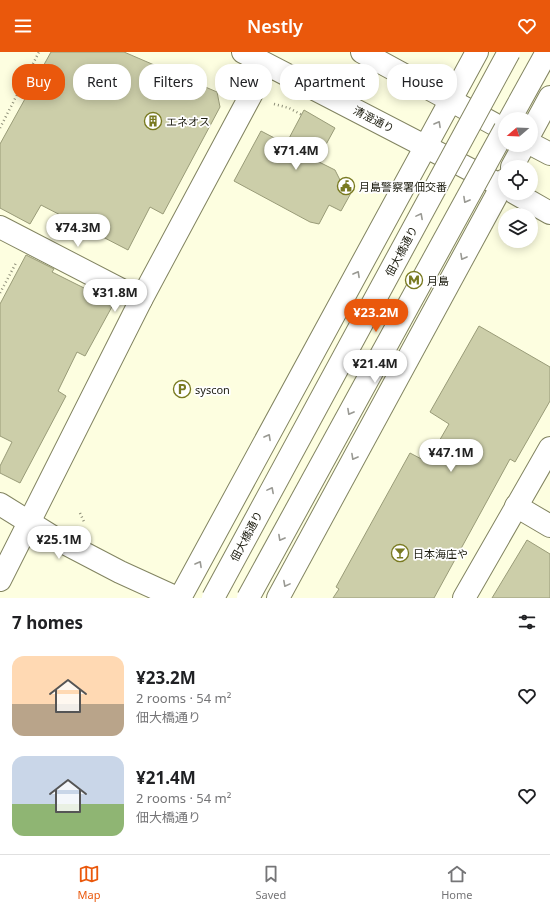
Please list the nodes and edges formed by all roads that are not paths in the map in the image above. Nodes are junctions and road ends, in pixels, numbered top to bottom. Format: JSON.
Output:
{"nodes":[{"id":1,"x":243,"y":52,"type":"edge"},
{"id":2,"x":362,"y":52,"type":"edge"},
{"id":3,"x":477,"y":52,"type":"edge"},
{"id":4,"x":508,"y":52,"type":"edge"},
{"id":5,"x":547,"y":52,"type":"edge"},
{"id":6,"x":265,"y":64,"type":"edge"},
{"id":7,"x":272,"y":68,"type":"edge"},
{"id":8,"x":550,"y":97,"type":"edge"},
{"id":9,"x":248,"y":100,"type":"edge"},
{"id":10,"x":450,"y":102,"type":"junction"},
{"id":11,"x":514,"y":112,"type":"edge"},
{"id":12,"x":538,"y":119,"type":"edge"},
{"id":13,"x":498,"y":126,"type":"edge"},
{"id":14,"x":498,"y":142,"type":"edge"},
{"id":15,"x":426,"y":146,"type":"junction"},
{"id":16,"x":538,"y":148,"type":"edge"},
{"id":17,"x":550,"y":154,"type":"edge"},
{"id":18,"x":498,"y":178,"type":"edge"},
{"id":19,"x":499,"y":200,"type":"edge"},
{"id":20,"x":532,"y":200,"type":"edge"},
{"id":21,"x":550,"y":213,"type":"edge"},
{"id":22,"x":0,"y":227,"type":"edge"},
{"id":23,"x":141,"y":300,"type":"junction"},
{"id":24,"x":550,"y":448,"type":"edge"},
{"id":25,"x":0,"y":504,"type":"edge"},
{"id":26,"x":516,"y":506,"type":"junction"},
{"id":27,"x":30,"y":522,"type":"junction"},
{"id":28,"x":550,"y":526,"type":"edge"},
{"id":29,"x":0,"y":580,"type":"edge"},
{"id":30,"x":177,"y":598,"type":"edge"},
{"id":31,"x":180,"y":598,"type":"edge"},
{"id":32,"x":213,"y":598,"type":"edge"},
{"id":33,"x":248,"y":598,"type":"edge"},
{"id":34,"x":278,"y":598,"type":"edge"},
{"id":35,"x":464,"y":598,"type":"edge"}],
"edges":[{"from":1,"to":6,"type":"main road","name":"清澄通り"},
{"from":2,"to":10,"type":"main road"},
{"from":3,"to":10,"type":"main road"},
{"from":32,"to":4,"type":"main road","name":"佃大橋通り","one_way":true,"bridge":true},
{"from":5,"to":11,"type":"main road","bridge":true},
{"from":7,"to":15,"type":"main road","name":"清澄通り"},
{"from":8,"to":12,"type":"main road"},
{"from":9,"to":23,"type":"main road"},
{"from":10,"to":13,"type":"main road"},
{"from":15,"to":10,"type":"main road","one_way":true},
{"from":14,"to":33,"type":"main road","one_way":true,"bridge":true},
{"from":15,"to":18,"type":"main road","name":"清澄通り"},
{"from":31,"to":15,"type":"main road","one_way":true},
{"from":16,"to":17,"type":"main road"},
{"from":19,"to":34,"type":"main road","one_way":true},
{"from":20,"to":21,"type":"main road","name":"清澄通り"},
{"from":22,"to":23,"type":"main road"},
{"from":23,"to":27,"type":"main road"},
{"from":24,"to":26,"type":"main road"},
{"from":25,"to":27,"type":"main road"},
{"from":26,"to":28,"type":"main road"},
{"from":26,"to":35,"type":"main road"},
{"from":27,"to":29,"type":"main road"},
{"from":27,"to":30,"type":"main road"}]}
